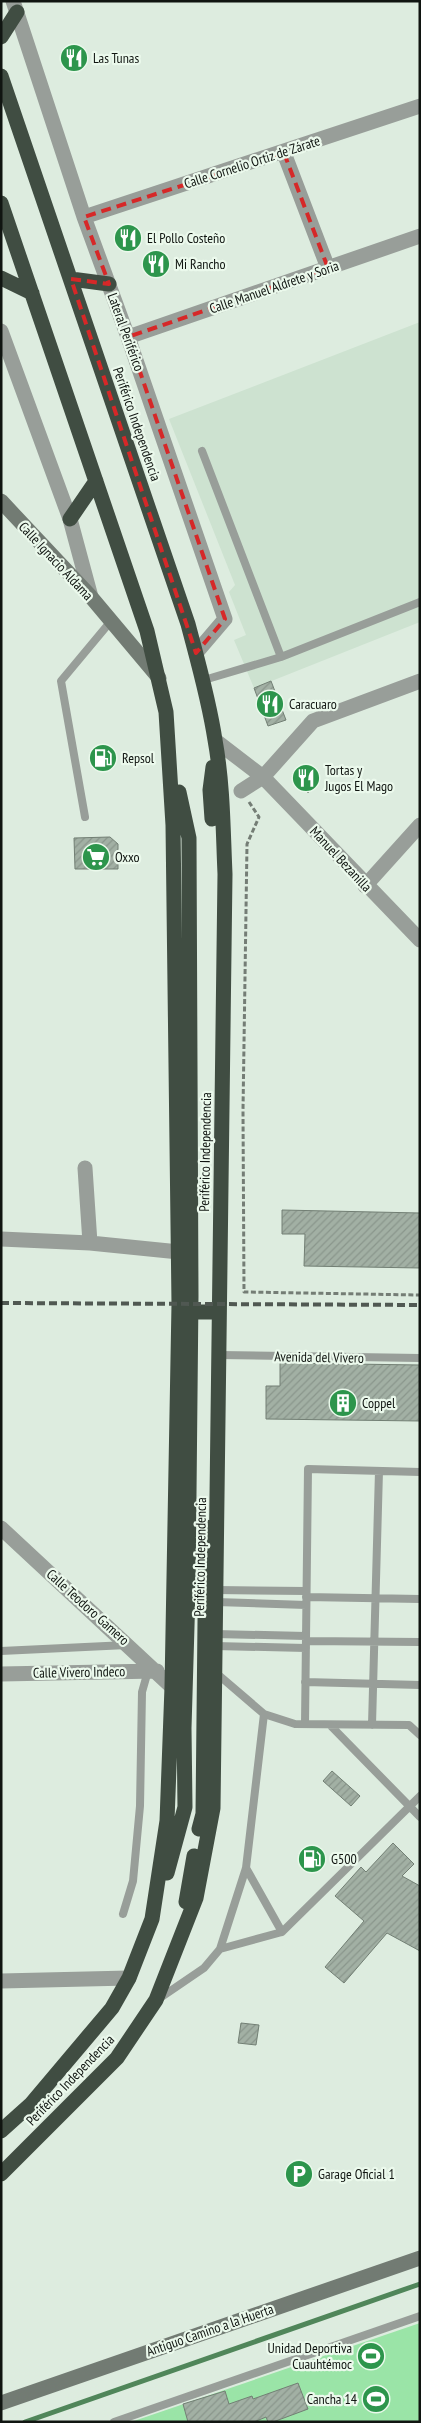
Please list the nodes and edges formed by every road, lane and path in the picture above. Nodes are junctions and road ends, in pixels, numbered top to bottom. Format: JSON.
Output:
{"nodes":[{"id":1,"x":15,"y":7,"type":"edge"},
{"id":2,"x":1,"y":37,"type":"edge"},
{"id":3,"x":1,"y":76,"type":"edge"},
{"id":4,"x":420,"y":106,"type":"edge"},
{"id":5,"x":284,"y":152,"type":"junction"},
{"id":6,"x":1,"y":204,"type":"edge"},
{"id":7,"x":84,"y":217,"type":"junction"},
{"id":8,"x":420,"y":236,"type":"edge"},
{"id":9,"x":328,"y":268,"type":"junction"},
{"id":10,"x":1,"y":278,"type":"edge"},
{"id":11,"x":70,"y":279,"type":"junction"},
{"id":12,"x":109,"y":284,"type":"junction"},
{"id":13,"x":32,"y":293,"type":"junction"},
{"id":14,"x":1,"y":331,"type":"edge"},
{"id":15,"x":128,"y":337,"type":"junction"},
{"id":16,"x":202,"y":451,"type":"dead end"},
{"id":17,"x":96,"y":481,"type":"junction"},
{"id":18,"x":1,"y":501,"type":"edge"},
{"id":19,"x":70,"y":519,"type":"junction"},
{"id":20,"x":91,"y":597,"type":"junction"},
{"id":21,"x":420,"y":602,"type":"edge"},
{"id":22,"x":111,"y":621,"type":"junction"},
{"id":23,"x":196,"y":653,"type":"junction"},
{"id":24,"x":281,"y":657,"type":"junction"},
{"id":25,"x":159,"y":678,"type":"junction"},
{"id":26,"x":204,"y":680,"type":"junction"},
{"id":27,"x":420,"y":681,"type":"edge"},
{"id":28,"x":216,"y":741,"type":"junction"},
{"id":29,"x":169,"y":744,"type":"junction"},
{"id":30,"x":263,"y":776,"type":"junction"},
{"id":31,"x":241,"y":792,"type":"joint"},
{"id":32,"x":85,"y":817,"type":"dead end"},
{"id":33,"x":420,"y":825,"type":"edge"},
{"id":34,"x":366,"y":886,"type":"junction"},
{"id":35,"x":420,"y":940,"type":"edge"},
{"id":36,"x":85,"y":1168,"type":"dead end"},
{"id":37,"x":1,"y":1238,"type":"edge"},
{"id":38,"x":90,"y":1244,"type":"junction"},
{"id":39,"x":179,"y":1252,"type":"junction"},
{"id":40,"x":420,"y":1295,"type":"edge"},
{"id":41,"x":185,"y":1312,"type":"junction"},
{"id":42,"x":214,"y":1312,"type":"junction"},
{"id":43,"x":219,"y":1355,"type":"junction"},
{"id":44,"x":420,"y":1358,"type":"edge"},
{"id":45,"x":379,"y":1471,"type":"junction"},
{"id":46,"x":420,"y":1472,"type":"edge"},
{"id":47,"x":1,"y":1528,"type":"edge"},
{"id":48,"x":216,"y":1596,"type":"junction"},
{"id":49,"x":306,"y":1598,"type":"junction"},
{"id":50,"x":376,"y":1598,"type":"junction"},
{"id":51,"x":420,"y":1600,"type":"edge"},
{"id":52,"x":215,"y":1640,"type":"junction"},
{"id":53,"x":375,"y":1641,"type":"junction"},
{"id":54,"x":306,"y":1642,"type":"junction"},
{"id":55,"x":420,"y":1642,"type":"edge"},
{"id":56,"x":129,"y":1645,"type":"junction"},
{"id":57,"x":1,"y":1651,"type":"edge"},
{"id":58,"x":152,"y":1671,"type":"junction"},
{"id":59,"x":215,"y":1672,"type":"junction"},
{"id":60,"x":1,"y":1674,"type":"edge"},
{"id":61,"x":305,"y":1682,"type":"junction"},
{"id":62,"x":373,"y":1684,"type":"junction"},
{"id":63,"x":420,"y":1685,"type":"edge"},
{"id":64,"x":172,"y":1687,"type":"junction"},
{"id":65,"x":264,"y":1714,"type":"junction"},
{"id":66,"x":305,"y":1724,"type":"junction"},
{"id":67,"x":330,"y":1725,"type":"junction"},
{"id":68,"x":372,"y":1725,"type":"junction"},
{"id":69,"x":420,"y":1735,"type":"edge"},
{"id":70,"x":420,"y":1796,"type":"edge"},
{"id":71,"x":409,"y":1807,"type":"junction"},
{"id":72,"x":420,"y":1817,"type":"edge"},
{"id":73,"x":246,"y":1868,"type":"junction"},
{"id":74,"x":154,"y":1908,"type":"junction"},
{"id":75,"x":122,"y":1914,"type":"dead end"},
{"id":76,"x":184,"y":1928,"type":"junction"},
{"id":77,"x":282,"y":1932,"type":"junction"},
{"id":78,"x":220,"y":1949,"type":"junction"},
{"id":79,"x":129,"y":1978,"type":"junction"},
{"id":80,"x":1,"y":1981,"type":"edge"},
{"id":81,"x":156,"y":2000,"type":"junction"},
{"id":82,"x":1,"y":2131,"type":"edge"},
{"id":83,"x":1,"y":2174,"type":"edge"},
{"id":84,"x":420,"y":2258,"type":"edge"},
{"id":85,"x":420,"y":2316,"type":"edge"},
{"id":86,"x":1,"y":2403,"type":"edge"},
{"id":87,"x":114,"y":2422,"type":"edge"}],
"edges":[{"from":1,"to":2,"type":"highway"},
{"from":1,"to":7,"type":"street","name":"Lateral Periférico"},
{"from":3,"to":11,"type":"highway","name":"Periférico Independencia"},
{"from":4,"to":5,"type":"street","name":"Calle Cornelio Ortiz de Zárate"},
{"from":5,"to":7,"type":"street","name":"Calle Cornelio Ortiz de Zárate"},
{"from":5,"to":9,"type":"street"},
{"from":6,"to":13,"type":"highway"},
{"from":7,"to":12,"type":"street","name":"Lateral Periférico"},
{"from":8,"to":9,"type":"street","name":"Calle Manuel Aldrete y Soria"},
{"from":9,"to":15,"type":"street","name":"Calle Manuel Aldrete y Soria"},
{"from":10,"to":13,"type":"highway"},
{"from":11,"to":12,"type":"highway"},
{"from":11,"to":23,"type":"highway","name":"Periférico Independencia"},
{"from":12,"to":15,"type":"street","name":"Lateral Periférico"},
{"from":13,"to":17,"type":"highway"},
{"from":14,"to":19,"type":"street"},
{"from":15,"to":23,"type":"street","name":"Lateral Periférico"},
{"from":16,"to":24,"type":"lane"},
{"from":17,"to":19,"type":"highway"},
{"from":17,"to":25,"type":"highway"},
{"from":18,"to":20,"type":"street","name":"Calle Ignacio Aldama"},
{"from":19,"to":20,"type":"street"},
{"from":20,"to":22,"type":"street","name":"Calle Ignacio Aldama"},
{"from":21,"to":24,"type":"lane"},
{"from":22,"to":25,"type":"street","name":"Calle Ignacio Aldama"},
{"from":22,"to":32,"type":"lane"},
{"from":23,"to":26,"type":"highway","name":"Periférico Independencia"},
{"from":24,"to":26,"type":"lane"},
{"from":25,"to":29,"type":"highway"},
{"from":26,"to":28,"type":"highway","name":"Periférico Independencia"},
{"from":27,"to":30,"type":"street"},
{"from":28,"to":30,"type":"street","name":"Manuel Bezanilla"},
{"from":28,"to":42,"type":"highway","name":"Periférico Independencia"},
{"from":28,"to":42,"type":"highway"},
{"from":29,"to":39,"type":"highway","name":"Periférico Independencia"},
{"from":29,"to":41,"type":"highway"},
{"from":30,"to":31,"type":"street"},
{"from":30,"to":34,"type":"street","name":"Manuel Bezanilla"},
{"from":31,"to":40,"type":"path"},
{"from":33,"to":34,"type":"street"},
{"from":34,"to":35,"type":"street","name":"Manuel Bezanilla"},
{"from":36,"to":38,"type":"street"},
{"from":37,"to":38,"type":"street"},
{"from":38,"to":39,"type":"street"},
{"from":39,"to":41,"type":"highway","name":"Periférico Independencia"},
{"from":41,"to":42,"type":"highway"},
{"from":41,"to":64,"type":"highway","name":"Periférico Independencia"},
{"from":41,"to":74,"type":"highway"},
{"from":42,"to":43,"type":"highway","name":"Periférico Independencia"},
{"from":42,"to":76,"type":"highway"},
{"from":43,"to":44,"type":"lane","name":"Avenida del Vivero"},
{"from":43,"to":48,"type":"highway","name":"Periférico Independencia"},
{"from":45,"to":46,"type":"lane"},
{"from":45,"to":49,"type":"lane"},
{"from":45,"to":50,"type":"lane"},
{"from":47,"to":56,"type":"street","name":"Calle Teodoro Gamero"},
{"from":48,"to":49,"type":"lane"},
{"from":48,"to":49,"type":"lane"},
{"from":48,"to":52,"type":"highway","name":"Periférico Independencia"},
{"from":49,"to":50,"type":"lane"},
{"from":49,"to":54,"type":"lane"},
{"from":50,"to":51,"type":"lane"},
{"from":50,"to":53,"type":"lane"},
{"from":52,"to":54,"type":"lane"},
{"from":52,"to":54,"type":"lane"},
{"from":52,"to":59,"type":"highway","name":"Periférico Independencia"},
{"from":53,"to":54,"type":"lane"},
{"from":53,"to":55,"type":"lane"},
{"from":53,"to":62,"type":"lane"},
{"from":54,"to":61,"type":"lane"},
{"from":56,"to":57,"type":"lane"},
{"from":56,"to":58,"type":"street","name":"Calle Teodoro Gamero"},
{"from":58,"to":60,"type":"street","name":"Calle Vivero Indeco"},
{"from":58,"to":64,"type":"street","name":"Calle Teodoro Gamero"},
{"from":58,"to":75,"type":"lane"},
{"from":59,"to":65,"type":"lane"},
{"from":59,"to":76,"type":"highway","name":"Periférico Independencia"},
{"from":61,"to":62,"type":"lane"},
{"from":61,"to":66,"type":"lane"},
{"from":62,"to":63,"type":"lane"},
{"from":62,"to":68,"type":"lane"},
{"from":64,"to":74,"type":"highway","name":"Periférico Independencia"},
{"from":65,"to":66,"type":"lane"},
{"from":65,"to":73,"type":"lane"},
{"from":66,"to":67,"type":"lane"},
{"from":67,"to":68,"type":"lane"},
{"from":67,"to":71,"type":"lane"},
{"from":68,"to":69,"type":"lane"},
{"from":70,"to":71,"type":"lane"},
{"from":71,"to":72,"type":"lane"},
{"from":71,"to":77,"type":"lane"},
{"from":73,"to":77,"type":"lane"},
{"from":73,"to":78,"type":"lane"},
{"from":74,"to":79,"type":"highway","name":"Periférico Independencia"},
{"from":76,"to":81,"type":"highway","name":"Periférico Independencia"},
{"from":77,"to":78,"type":"lane"},
{"from":78,"to":81,"type":"lane"},
{"from":79,"to":80,"type":"street"},
{"from":79,"to":82,"type":"highway","name":"Periférico Independencia"},
{"from":81,"to":83,"type":"highway","name":"Periférico Independencia"},
{"from":84,"to":86,"type":"street","name":"Antiguo Camino a la Huerta"},
{"from":85,"to":87,"type":"lane"}]}
